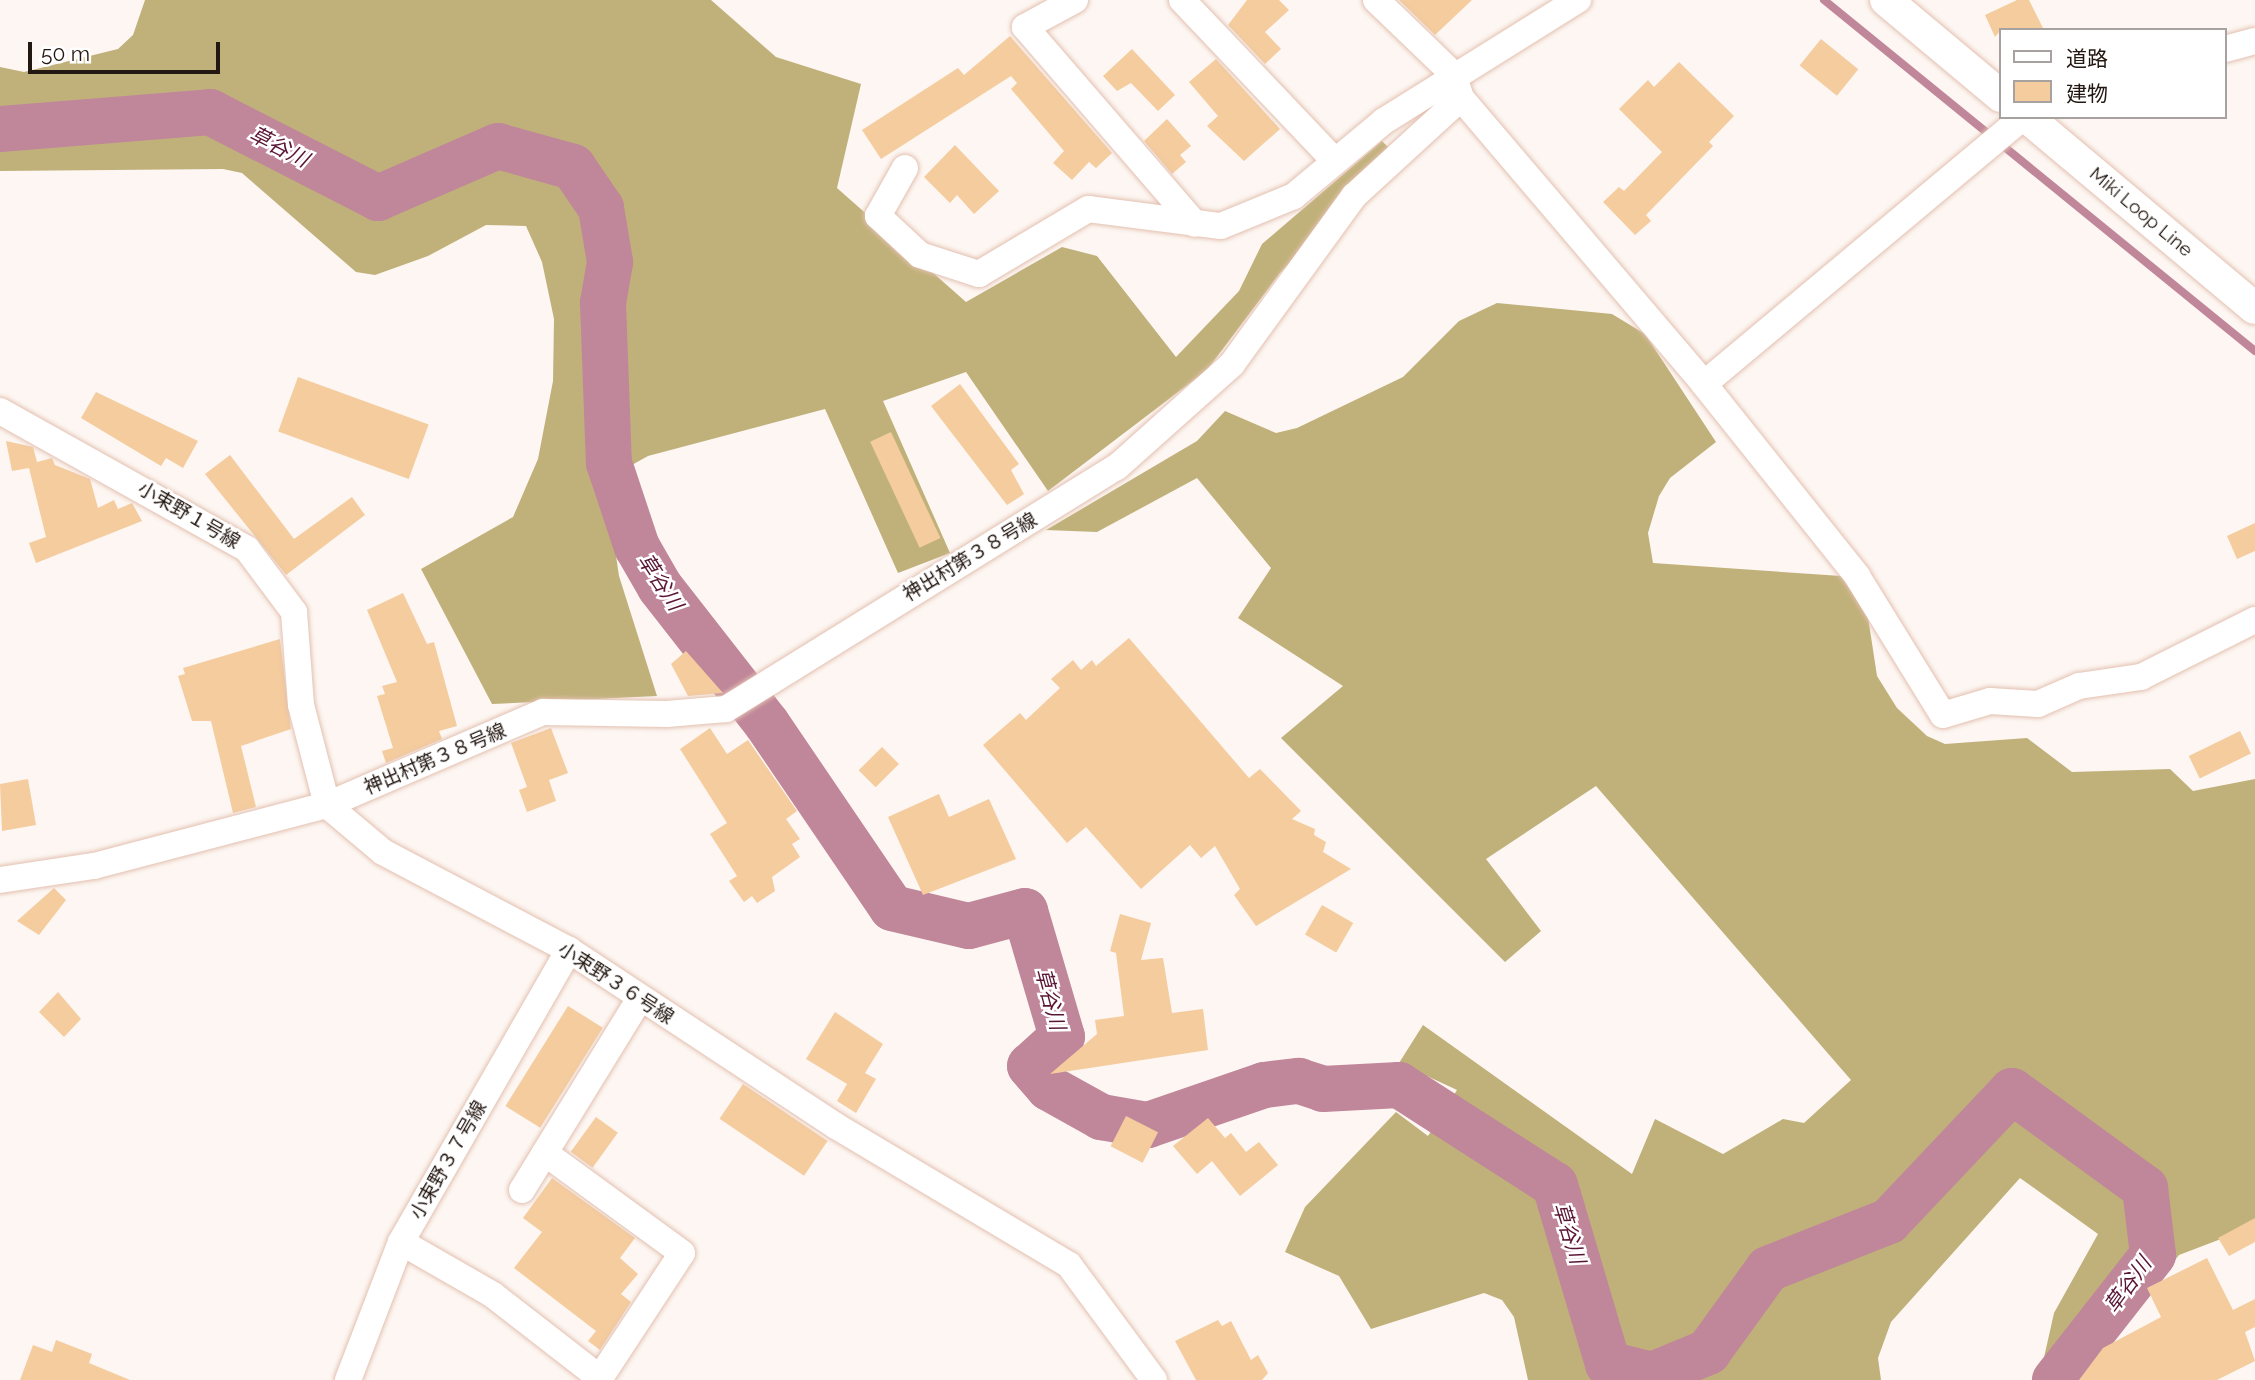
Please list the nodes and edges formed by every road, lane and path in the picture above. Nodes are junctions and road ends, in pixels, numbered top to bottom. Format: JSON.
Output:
{"nodes":[{"id":1,"x":1075,"y":0,"type":"edge"},
{"id":2,"x":1182,"y":0,"type":"edge"},
{"id":3,"x":1376,"y":0,"type":"edge"},
{"id":4,"x":1578,"y":0,"type":"edge"},
{"id":5,"x":1886,"y":0,"type":"edge"},
{"id":6,"x":2255,"y":41,"type":"edge"},
{"id":7,"x":2227,"y":48,"type":"edge"},
{"id":8,"x":1457,"y":86,"type":"junction"},
{"id":9,"x":2000,"y":95,"type":"edge"},
{"id":10,"x":2023,"y":119,"type":"edge"},
{"id":11,"x":2027,"y":119,"type":"edge"},
{"id":12,"x":1335,"y":161,"type":"junction"},
{"id":13,"x":905,"y":169,"type":"dead end"},
{"id":14,"x":1195,"y":224,"type":"junction"},
{"id":15,"x":2255,"y":308,"type":"edge"},
{"id":16,"x":1704,"y":384,"type":"junction"},
{"id":17,"x":0,"y":411,"type":"edge"},
{"id":18,"x":2255,"y":621,"type":"edge"},
{"id":19,"x":327,"y":805,"type":"junction"},
{"id":20,"x":0,"y":880,"type":"edge"},
{"id":21,"x":569,"y":950,"type":"junction"},
{"id":22,"x":640,"y":998,"type":"junction"},
{"id":23,"x":545,"y":1153,"type":"junction"},
{"id":24,"x":522,"y":1191,"type":"dead end"},
{"id":25,"x":401,"y":1242,"type":"junction"},
{"id":26,"x":348,"y":1380,"type":"edge"},
{"id":27,"x":1154,"y":1380,"type":"edge"}],
"edges":[{"from":1,"to":14,"type":"street"},
{"from":2,"to":12,"type":"street"},
{"from":3,"to":8,"type":"street"},
{"from":4,"to":8,"type":"street"},
{"from":5,"to":9,"type":"main road"},
{"from":6,"to":7,"type":"street"},
{"from":8,"to":12,"type":"street"},
{"from":8,"to":16,"type":"street"},
{"from":8,"to":19,"type":"street","name":"神出村第３８号線"},
{"from":10,"to":16,"type":"street"},
{"from":11,"to":15,"type":"main road","name":"Miki Loop Line"},
{"from":12,"to":14,"type":"street"},
{"from":13,"to":14,"type":"street"},
{"from":16,"to":18,"type":"street"},
{"from":17,"to":19,"type":"street","name":"小束野１号線"},
{"from":19,"to":20,"type":"street"},
{"from":19,"to":21,"type":"street","name":"小束野３６号線"},
{"from":21,"to":22,"type":"street","name":"小束野３６号線"},
{"from":21,"to":25,"type":"street","name":"小束野３７号線"},
{"from":22,"to":23,"type":"street"},
{"from":22,"to":27,"type":"street","name":"小束野３６号線"},
{"from":23,"to":24,"type":"street"},
{"from":23,"to":25,"type":"street"},
{"from":25,"to":26,"type":"street","name":"小束野３７号線"}]}
